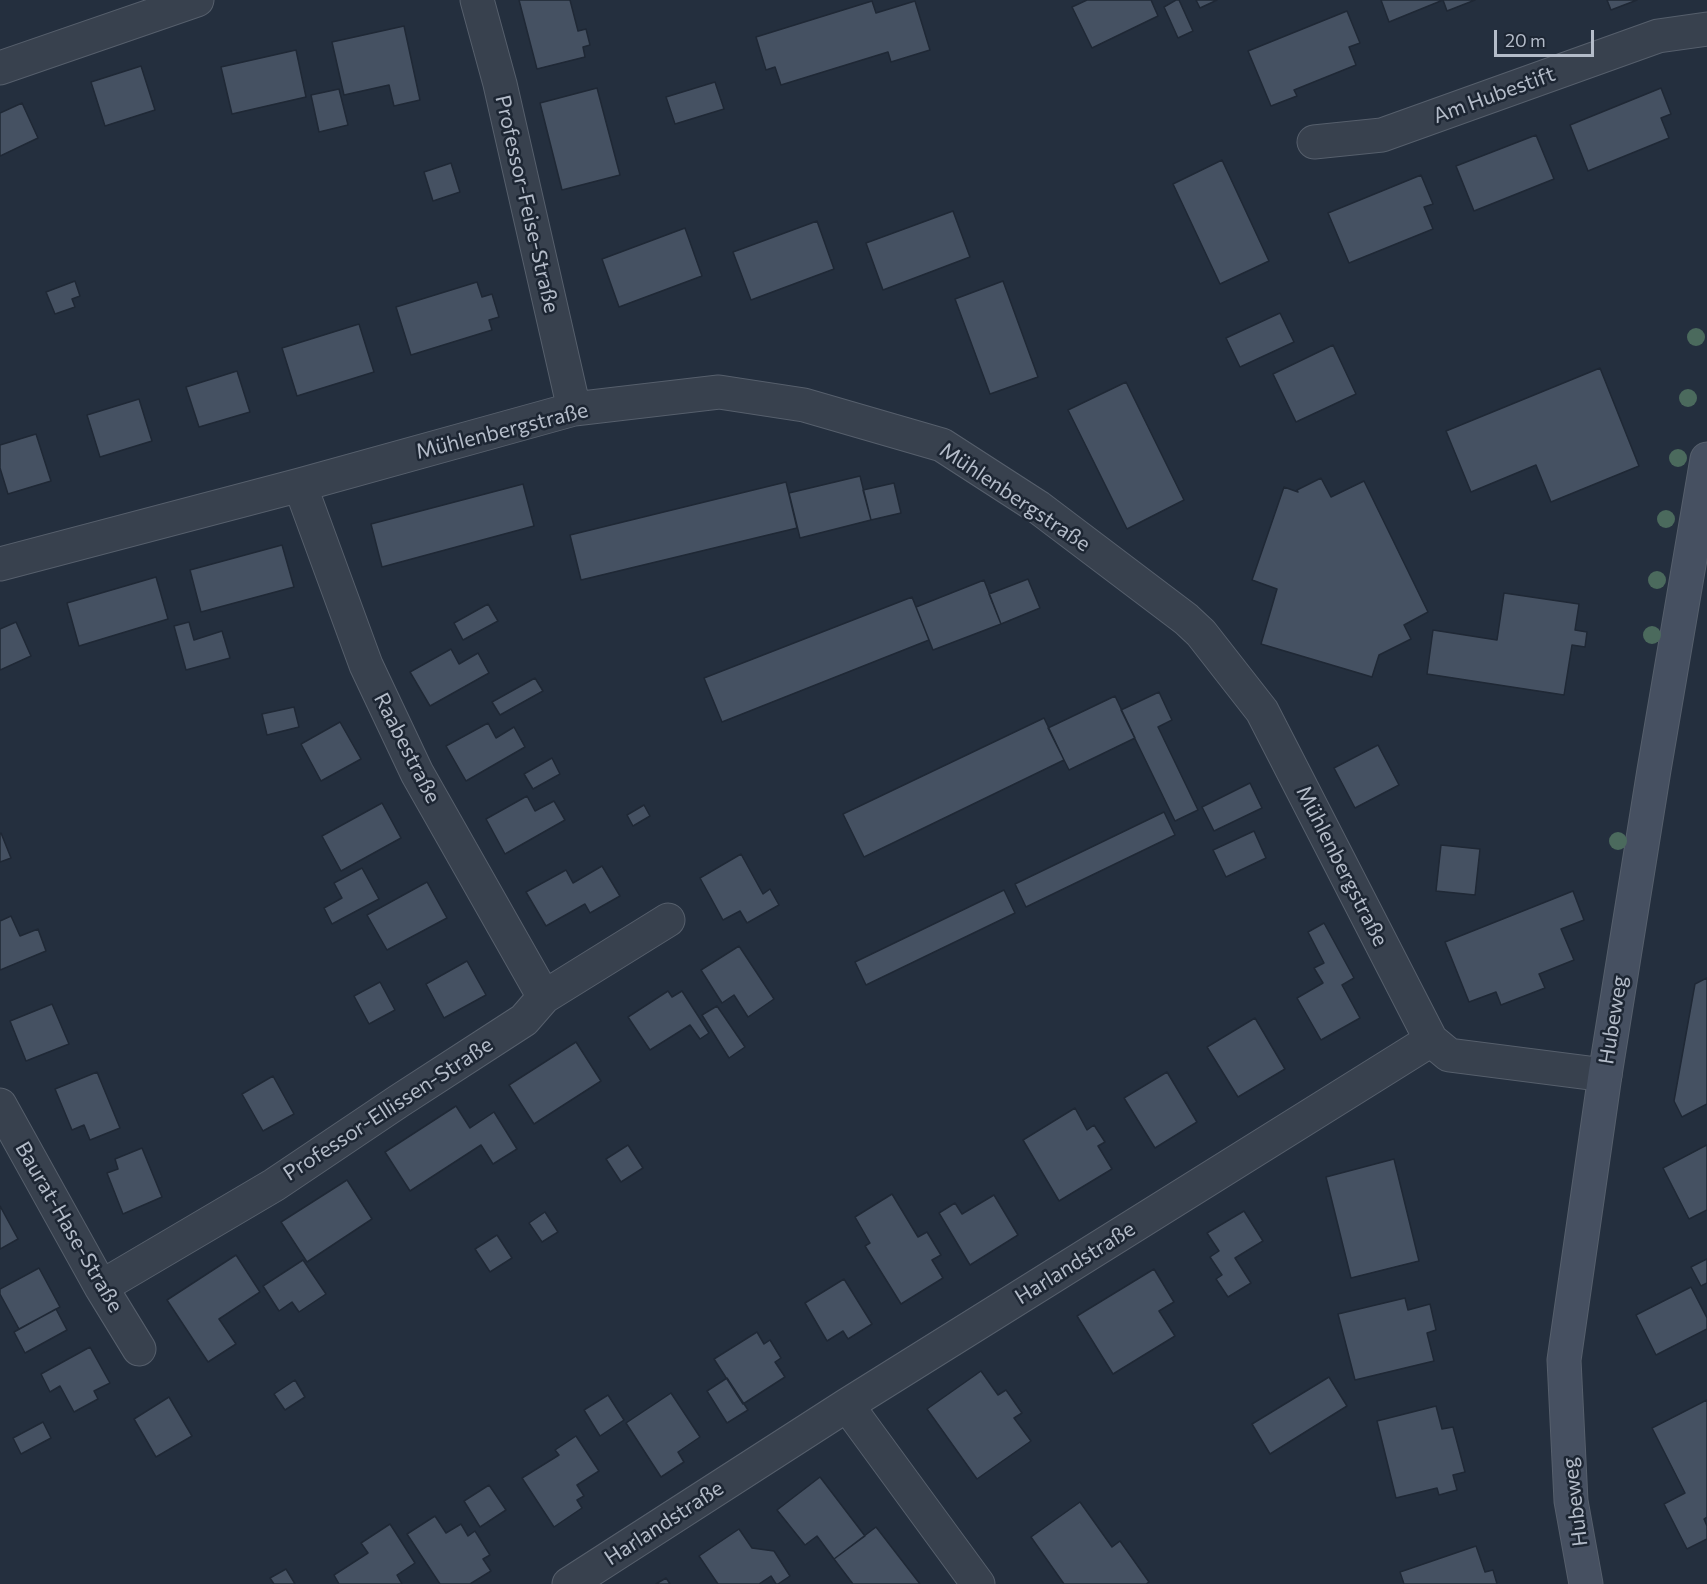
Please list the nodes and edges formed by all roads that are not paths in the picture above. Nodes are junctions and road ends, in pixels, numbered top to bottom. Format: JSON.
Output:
{"nodes":[{"id":1,"x":477,"y":0,"type":"edge"},
{"id":2,"x":188,"y":2,"type":"edge"},
{"id":3,"x":1707,"y":29,"type":"edge"},
{"id":4,"x":0,"y":68,"type":"edge"},
{"id":5,"x":1314,"y":142,"type":"dead end"},
{"id":6,"x":574,"y":409,"type":"junction"},
{"id":7,"x":1706,"y":470,"type":"edge"},
{"id":8,"x":300,"y":485,"type":"junction"},
{"id":9,"x":0,"y":564,"type":"edge"},
{"id":10,"x":668,"y":920,"type":"dead end"},
{"id":11,"x":544,"y":997,"type":"junction"},
{"id":12,"x":1431,"y":1040,"type":"junction"},
{"id":13,"x":1605,"y":1075,"type":"junction"},
{"id":14,"x":0,"y":1105,"type":"edge"},
{"id":15,"x":101,"y":1287,"type":"junction"},
{"id":16,"x":140,"y":1348,"type":"dead end"},
{"id":17,"x":847,"y":1405,"type":"junction"},
{"id":18,"x":569,"y":1584,"type":"edge"},
{"id":19,"x":978,"y":1584,"type":"edge"},
{"id":20,"x":1586,"y":1584,"type":"edge"}],
"edges":[{"from":1,"to":6,"type":"street","name":"Professor-Feise-Straße"},
{"from":2,"to":4,"type":"street"},
{"from":3,"to":5,"type":"street","name":"Am Hubestift"},
{"from":6,"to":8,"type":"street","name":"Mühlenbergstraße"},
{"from":6,"to":12,"type":"street","name":"Mühlenbergstraße"},
{"from":7,"to":13,"type":"street","name":"Hubeweg"},
{"from":8,"to":9,"type":"street","name":"Mühlenbergstraße"},
{"from":8,"to":11,"type":"street","name":"Raabestraße"},
{"from":10,"to":11,"type":"street","name":"Professor-Ellissen-Straße"},
{"from":11,"to":15,"type":"street","name":"Professor-Ellissen-Straße"},
{"from":12,"to":13,"type":"street"},
{"from":12,"to":17,"type":"street","name":"Harlandstraße"},
{"from":13,"to":20,"type":"street","name":"Hubeweg"},
{"from":14,"to":15,"type":"street","name":"Baurat-Hase-Straße"},
{"from":15,"to":16,"type":"street","name":"Baurat-Hase-Straße"},
{"from":17,"to":18,"type":"street","name":"Harlandstraße"},
{"from":17,"to":19,"type":"street"}]}
